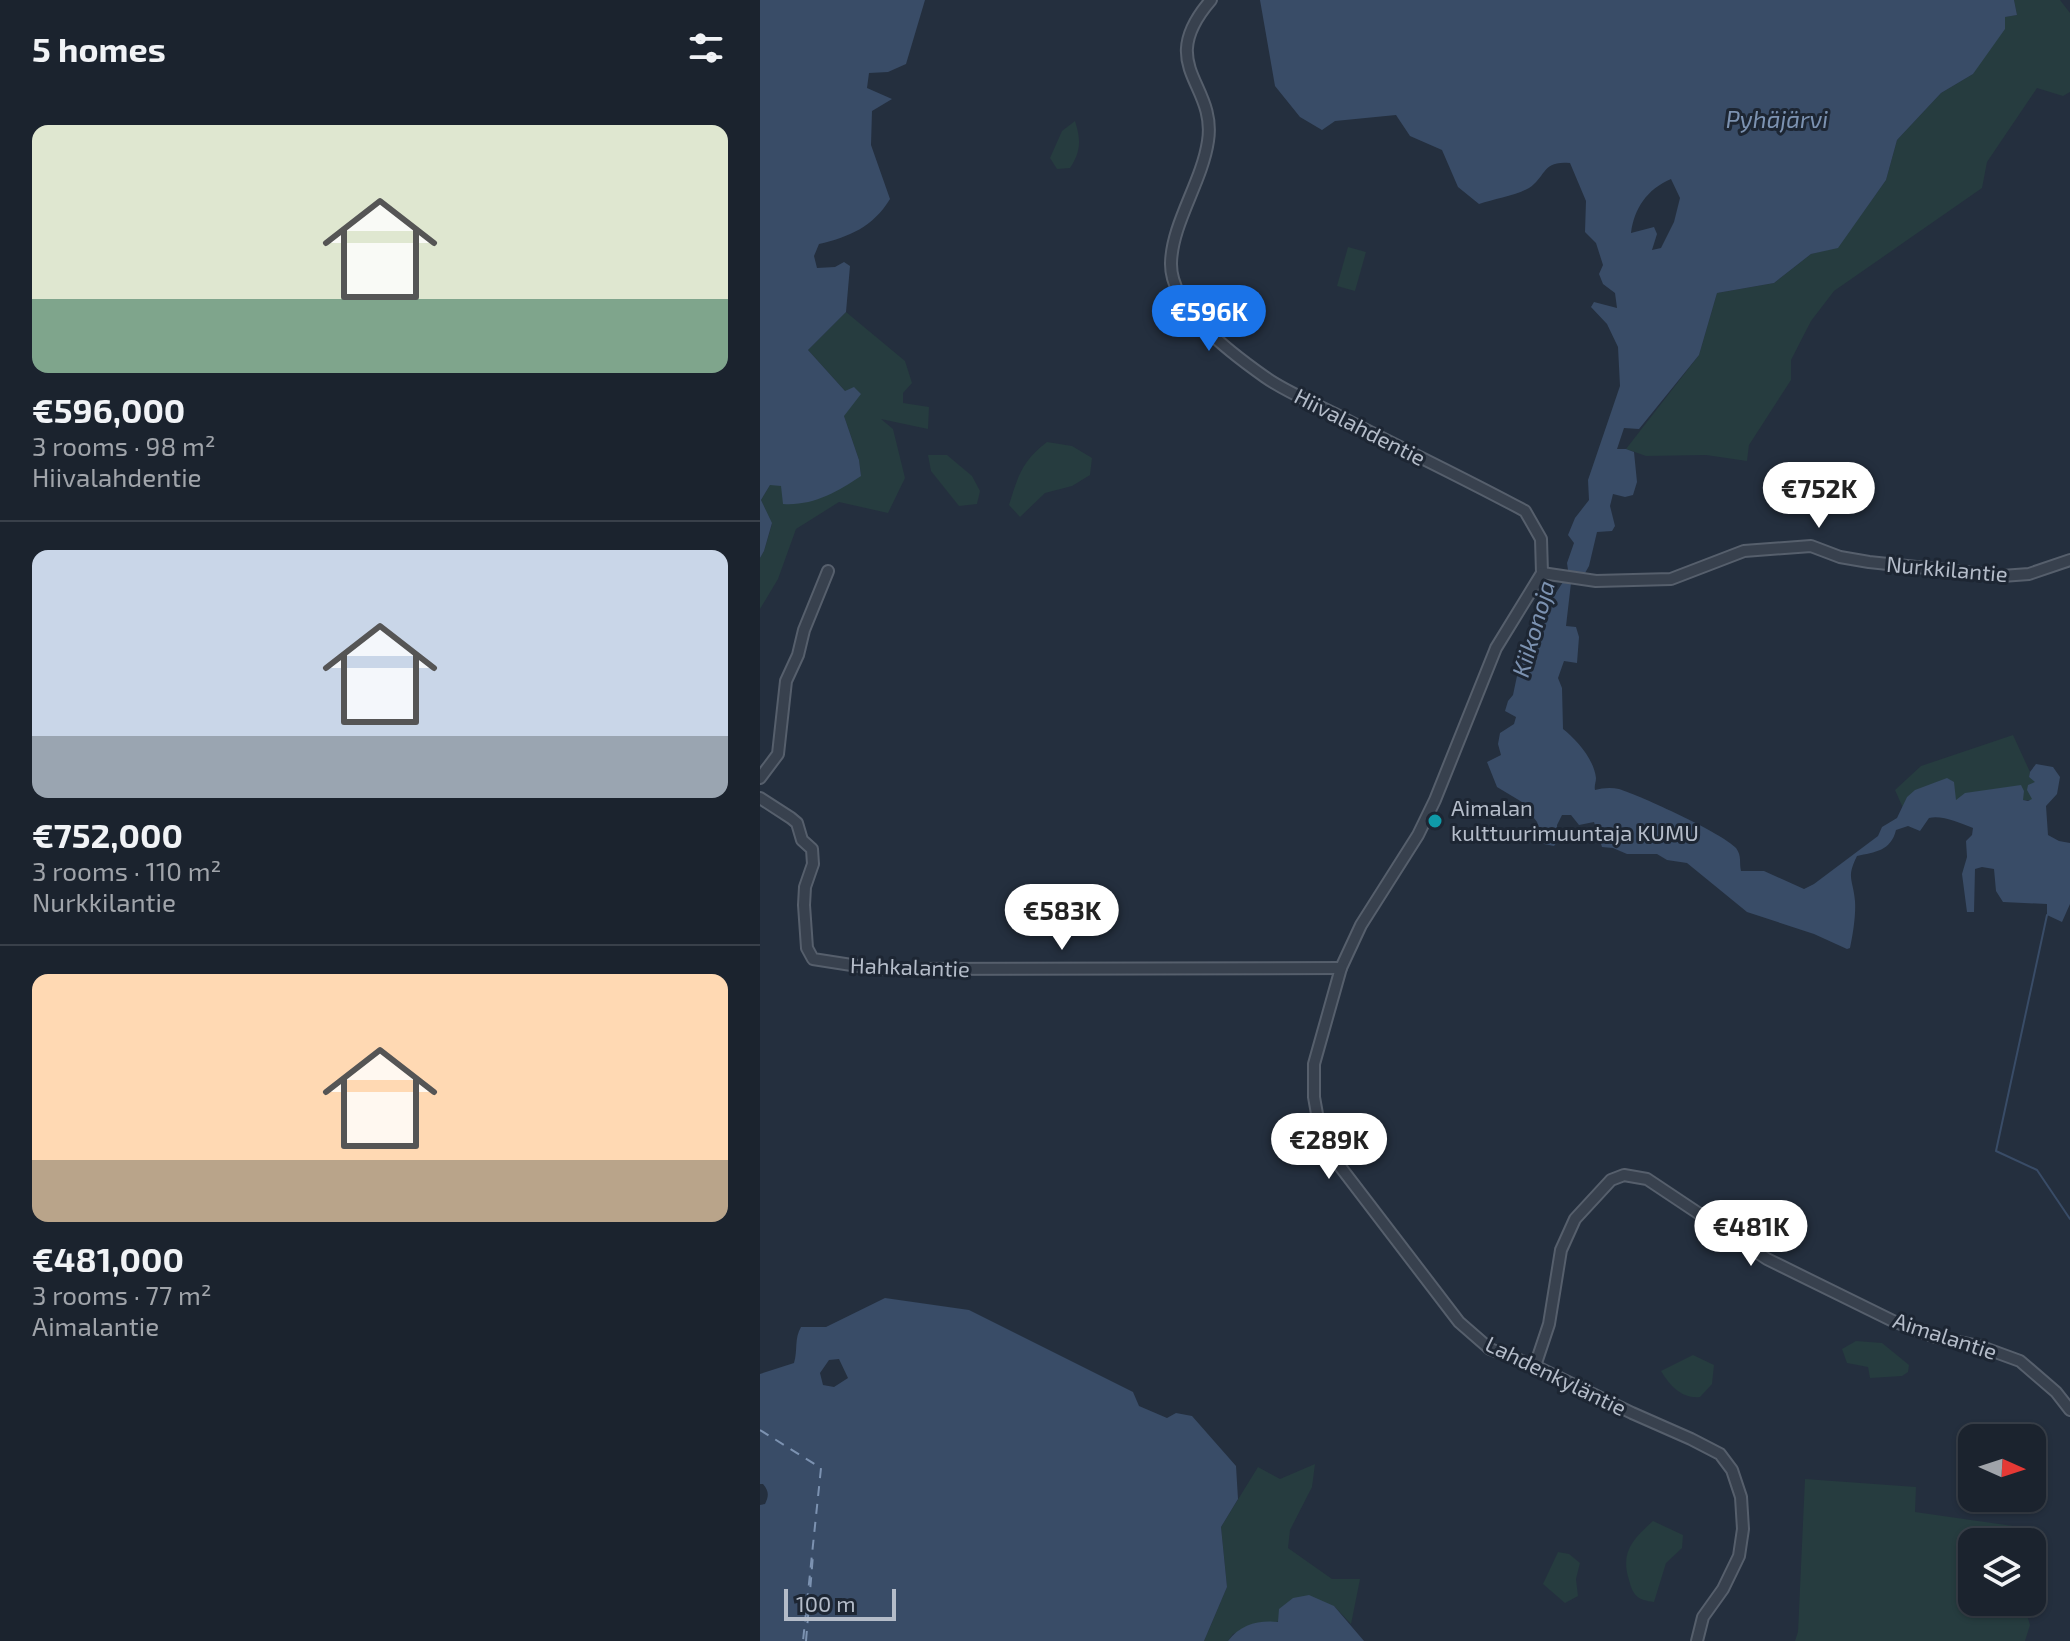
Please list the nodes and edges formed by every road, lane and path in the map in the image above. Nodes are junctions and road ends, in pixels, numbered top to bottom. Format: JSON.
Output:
{"nodes":[{"id":1,"x":1211,"y":0,"type":"edge"},
{"id":2,"x":2070,"y":560,"type":"edge"},
{"id":3,"x":828,"y":571,"type":"dead end"},
{"id":4,"x":1542,"y":573,"type":"junction"},
{"id":5,"x":760,"y":778,"type":"edge"},
{"id":6,"x":760,"y":798,"type":"edge"},
{"id":7,"x":1341,"y":968,"type":"junction"},
{"id":8,"x":1535,"y":1366,"type":"junction"},
{"id":9,"x":2070,"y":1410,"type":"edge"},
{"id":10,"x":1697,"y":1641,"type":"edge"}],
"edges":[{"from":1,"to":4,"type":"street","name":"Hiivalahdentie"},
{"from":2,"to":4,"type":"street","name":"Nurkkilantie"},
{"from":3,"to":5,"type":"street"},
{"from":4,"to":7,"type":"street","name":"Lahdenkyläntie"},
{"from":6,"to":7,"type":"street","name":"Hahkalantie"},
{"from":7,"to":8,"type":"street","name":"Lahdenkyläntie"},
{"from":8,"to":9,"type":"street","name":"Aimalantie"},
{"from":8,"to":10,"type":"street","name":"Lahdenkyläntie"}]}
